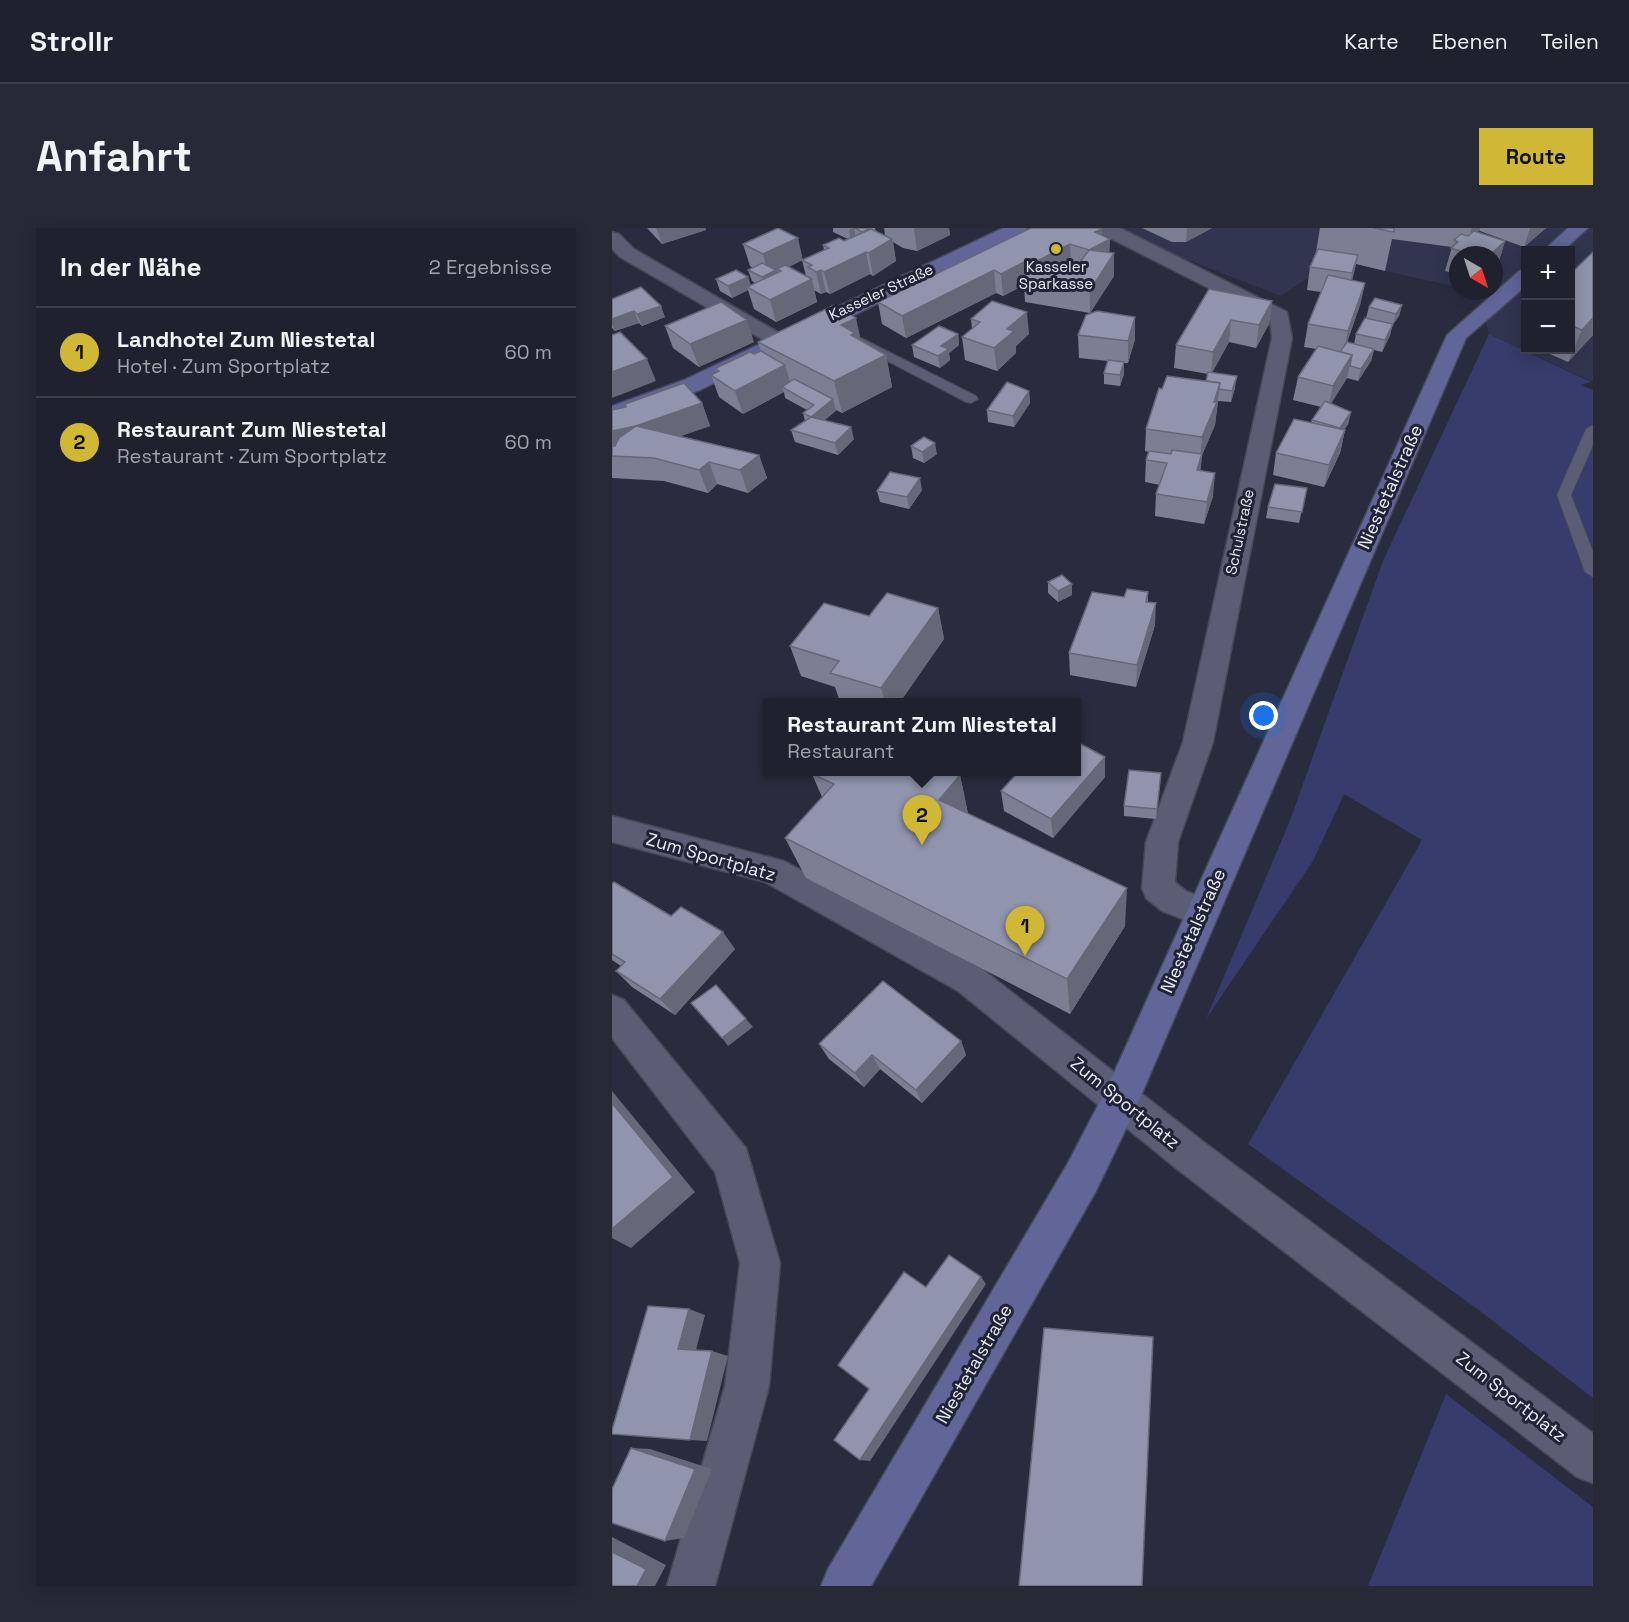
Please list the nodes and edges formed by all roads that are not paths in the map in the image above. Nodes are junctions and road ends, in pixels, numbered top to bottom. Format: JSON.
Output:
{"nodes":[{"id":1,"x":1018,"y":228,"type":"edge"},
{"id":2,"x":1105,"y":228,"type":"edge"},
{"id":3,"x":1579,"y":228,"type":"edge"},
{"id":4,"x":612,"y":238,"type":"edge"},
{"id":5,"x":1558,"y":246,"type":"edge"},
{"id":6,"x":1521,"y":279,"type":"edge"},
{"id":7,"x":821,"y":321,"type":"junction"},
{"id":8,"x":779,"y":341,"type":"junction"},
{"id":9,"x":971,"y":399,"type":"dead end"},
{"id":10,"x":612,"y":414,"type":"edge"},
{"id":11,"x":1593,"y":429,"type":"edge"},
{"id":12,"x":1593,"y":572,"type":"edge"},
{"id":13,"x":612,"y":829,"type":"edge"},
{"id":14,"x":1201,"y":912,"type":"junction"},
{"id":15,"x":612,"y":1011,"type":"edge"},
{"id":16,"x":1121,"y":1099,"type":"junction"},
{"id":17,"x":1593,"y":1461,"type":"edge"},
{"id":18,"x":691,"y":1586,"type":"edge"},
{"id":19,"x":845,"y":1586,"type":"edge"}],
"edges":[{"from":1,"to":7,"type":"main road","name":"Kasseler Straße"},
{"from":2,"to":14,"type":"street","name":"Schulstraße"},
{"from":3,"to":5,"type":"main road"},
{"from":4,"to":8,"type":"street"},
{"from":6,"to":14,"type":"main road","name":"Niestetalstraße"},
{"from":7,"to":8,"type":"main road","name":"Kasseler Straße"},
{"from":7,"to":9,"type":"lane"},
{"from":8,"to":10,"type":"main road","name":"Kasseler Straße"},
{"from":11,"to":12,"type":"lane"},
{"from":13,"to":16,"type":"street","name":"Zum Sportplatz"},
{"from":14,"to":16,"type":"main road","name":"Niestetalstraße"},
{"from":15,"to":18,"type":"street"},
{"from":16,"to":17,"type":"street","name":"Zum Sportplatz"},
{"from":16,"to":19,"type":"main road","name":"Niestetalstraße"}]}
